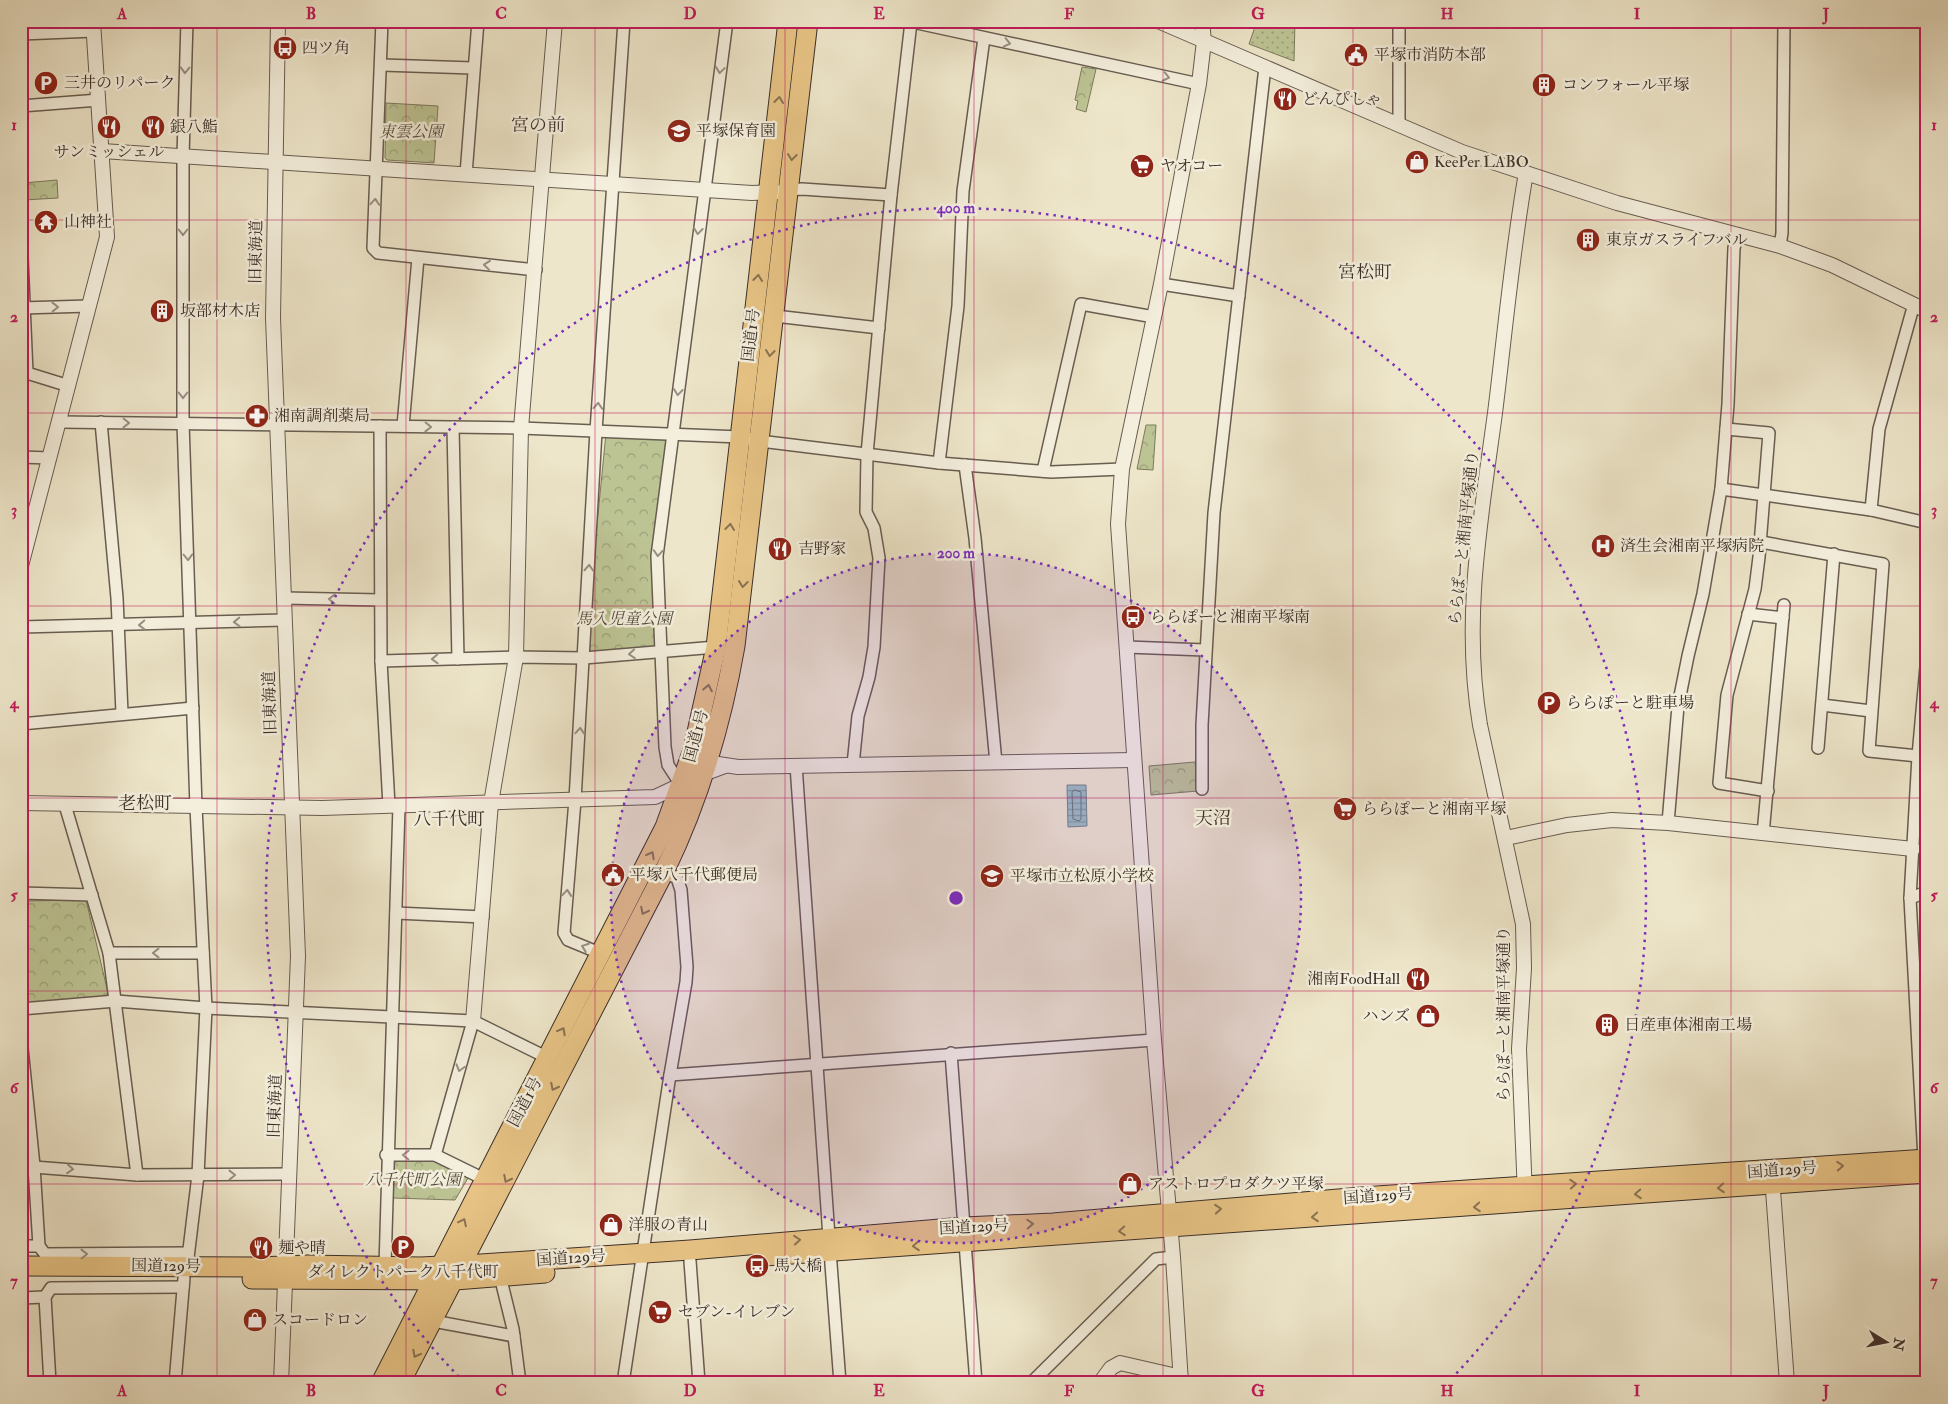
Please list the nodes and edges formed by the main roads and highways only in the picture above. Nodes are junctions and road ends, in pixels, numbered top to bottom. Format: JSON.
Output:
{"nodes":[{"id":1,"x":788,"y":21,"type":"edge"},
{"id":2,"x":808,"y":21,"type":"edge"},
{"id":3,"x":681,"y":797,"type":"junction"},
{"id":4,"x":1926,"y":1164,"type":"edge"},
{"id":5,"x":830,"y":1244,"type":"junction"},
{"id":6,"x":643,"y":1259,"type":"junction"},
{"id":7,"x":21,"y":1266,"type":"edge"},
{"id":8,"x":186,"y":1271,"type":"junction"},
{"id":9,"x":459,"y":1272,"type":"junction"},
{"id":10,"x":287,"y":1273,"type":"junction"},
{"id":11,"x":438,"y":1273,"type":"junction"},
{"id":12,"x":21,"y":1278,"type":"edge"},
{"id":13,"x":381,"y":1383,"type":"edge"},
{"id":14,"x":400,"y":1383,"type":"edge"}],
"edges":[{"from":3,"to":1,"type":"highway","name":"国道1号","one_way":true},
{"from":2,"to":3,"type":"highway","name":"国道1号","one_way":true},
{"from":3,"to":9,"type":"highway","name":"国道1号","one_way":true},
{"from":11,"to":3,"type":"highway","name":"国道1号","one_way":true},
{"from":4,"to":5,"type":"highway","name":"国道129号"},
{"from":6,"to":5,"type":"highway","name":"国道129号","one_way":true},
{"from":5,"to":6,"type":"highway","name":"国道129号"},
{"from":6,"to":9,"type":"highway","name":"国道129号"},
{"from":6,"to":9,"type":"highway","name":"国道129号"},
{"from":7,"to":8,"type":"highway","name":"国道129号"},
{"from":8,"to":10,"type":"highway","name":"国道129号"},
{"from":8,"to":12,"type":"highway","name":"国道129号"},
{"from":9,"to":11,"type":"highway","name":"国道129号"},
{"from":9,"to":14,"type":"highway","name":"国道1号","one_way":true},
{"from":10,"to":11,"type":"highway","name":"国道129号"},
{"from":10,"to":11,"type":"highway","name":"国道129号"},
{"from":11,"to":13,"type":"highway","name":"国道1号"}]}
